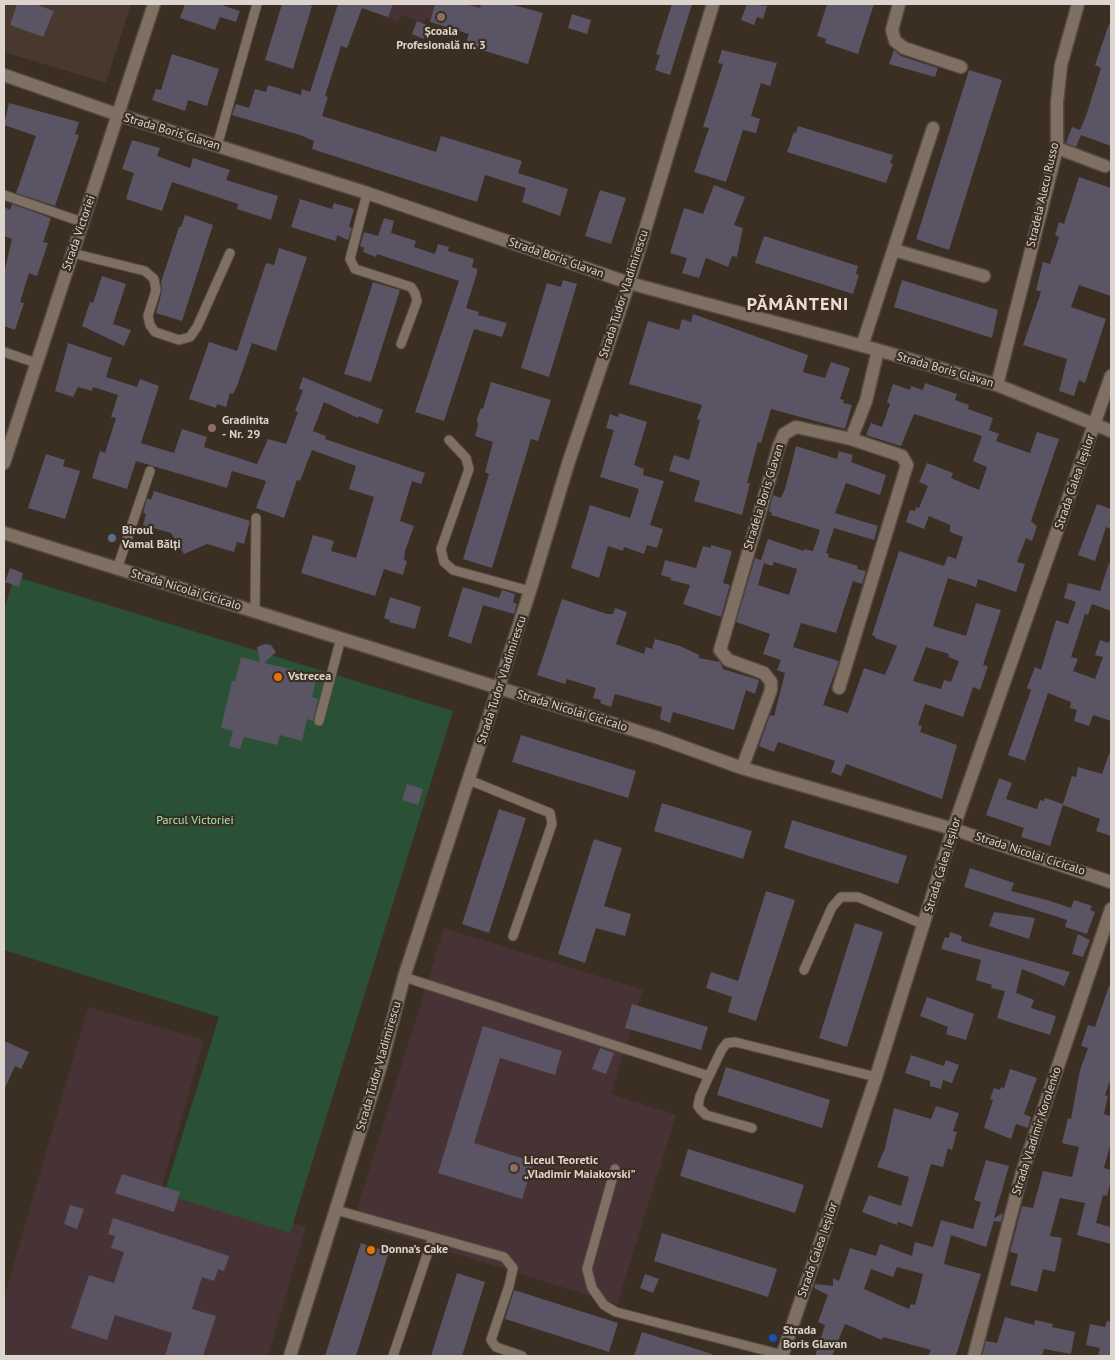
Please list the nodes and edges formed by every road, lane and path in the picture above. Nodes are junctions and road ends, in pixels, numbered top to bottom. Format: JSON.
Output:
{"nodes":[{"id":1,"x":154,"y":4,"type":"edge"},
{"id":2,"x":257,"y":4,"type":"edge"},
{"id":3,"x":713,"y":4,"type":"edge"},
{"id":4,"x":899,"y":4,"type":"edge"},
{"id":5,"x":1078,"y":4,"type":"edge"},
{"id":6,"x":961,"y":67,"type":"dead end"},
{"id":7,"x":4,"y":75,"type":"edge"},
{"id":8,"x":118,"y":115,"type":"junction"},
{"id":9,"x":933,"y":128,"type":"dead end"},
{"id":10,"x":216,"y":146,"type":"junction"},
{"id":11,"x":1056,"y":148,"type":"junction"},
{"id":12,"x":1105,"y":166,"type":"dead end"},
{"id":13,"x":367,"y":193,"type":"junction"},
{"id":14,"x":4,"y":195,"type":"edge"},
{"id":15,"x":82,"y":222,"type":"junction"},
{"id":16,"x":894,"y":250,"type":"junction"},
{"id":17,"x":72,"y":253,"type":"junction"},
{"id":18,"x":230,"y":253,"type":"dead end"},
{"id":19,"x":984,"y":276,"type":"dead end"},
{"id":20,"x":629,"y":283,"type":"junction"},
{"id":21,"x":401,"y":344,"type":"dead end"},
{"id":22,"x":862,"y":346,"type":"junction"},
{"id":23,"x":878,"y":350,"type":"junction"},
{"id":24,"x":4,"y":352,"type":"edge"},
{"id":25,"x":36,"y":363,"type":"junction"},
{"id":26,"x":1111,"y":376,"type":"edge"},
{"id":27,"x":997,"y":386,"type":"junction"},
{"id":28,"x":1095,"y":426,"type":"junction"},
{"id":29,"x":1111,"y":431,"type":"edge"},
{"id":30,"x":449,"y":440,"type":"dead end"},
{"id":31,"x":851,"y":440,"type":"junction"},
{"id":32,"x":4,"y":462,"type":"edge"},
{"id":33,"x":150,"y":471,"type":"dead end"},
{"id":34,"x":256,"y":518,"type":"dead end"},
{"id":35,"x":4,"y":533,"type":"edge"},
{"id":36,"x":117,"y":569,"type":"junction"},
{"id":37,"x":530,"y":591,"type":"junction"},
{"id":38,"x":255,"y":611,"type":"junction"},
{"id":39,"x":341,"y":638,"type":"junction"},
{"id":40,"x":498,"y":688,"type":"junction"},
{"id":41,"x":839,"y":688,"type":"dead end"},
{"id":42,"x":318,"y":721,"type":"dead end"},
{"id":43,"x":742,"y":768,"type":"junction"},
{"id":44,"x":470,"y":780,"type":"junction"},
{"id":45,"x":953,"y":829,"type":"junction"},
{"id":46,"x":1111,"y":882,"type":"edge"},
{"id":47,"x":1111,"y":908,"type":"edge"},
{"id":48,"x":925,"y":925,"type":"junction"},
{"id":49,"x":513,"y":936,"type":"dead end"},
{"id":50,"x":804,"y":970,"type":"dead end"},
{"id":51,"x":404,"y":977,"type":"junction"},
{"id":52,"x":710,"y":1076,"type":"junction"},
{"id":53,"x":876,"y":1077,"type":"junction"},
{"id":54,"x":752,"y":1128,"type":"dead end"},
{"id":55,"x":615,"y":1169,"type":"dead end"},
{"id":56,"x":336,"y":1210,"type":"junction"},
{"id":57,"x":434,"y":1237,"type":"junction"},
{"id":58,"x":290,"y":1356,"type":"edge"},
{"id":59,"x":393,"y":1356,"type":"edge"},
{"id":60,"x":522,"y":1356,"type":"edge"},
{"id":61,"x":782,"y":1356,"type":"edge"},
{"id":62,"x":974,"y":1356,"type":"edge"}],
"edges":[{"from":1,"to":8,"type":"street","name":"Strada Victoriei"},
{"from":2,"to":10,"type":"lane"},
{"from":3,"to":20,"type":"street","name":"Strada Tudor Vladimirescu"},
{"from":4,"to":6,"type":"street"},
{"from":5,"to":11,"type":"street","name":"Stradela Alecu Russo"},
{"from":7,"to":8,"type":"street","name":"Strada Boris Glavan"},
{"from":8,"to":10,"type":"street","name":"Strada Boris Glavan"},
{"from":8,"to":15,"type":"street","name":"Strada Victoriei"},
{"from":9,"to":16,"type":"street"},
{"from":10,"to":13,"type":"street","name":"Strada Boris Glavan"},
{"from":11,"to":12,"type":"street"},
{"from":11,"to":27,"type":"street","name":"Stradela Alecu Russo"},
{"from":13,"to":20,"type":"street","name":"Strada Boris Glavan"},
{"from":13,"to":21,"type":"lane"},
{"from":14,"to":15,"type":"lane"},
{"from":15,"to":17,"type":"street","name":"Strada Victoriei"},
{"from":16,"to":19,"type":"street"},
{"from":16,"to":22,"type":"street"},
{"from":17,"to":18,"type":"lane"},
{"from":17,"to":25,"type":"street","name":"Strada Victoriei"},
{"from":20,"to":22,"type":"street","name":"Strada Boris Glavan"},
{"from":20,"to":37,"type":"street","name":"Strada Tudor Vladimirescu"},
{"from":22,"to":23,"type":"street","name":"Strada Boris Glavan"},
{"from":23,"to":27,"type":"street","name":"Strada Boris Glavan"},
{"from":23,"to":31,"type":"street"},
{"from":24,"to":25,"type":"lane"},
{"from":25,"to":32,"type":"street","name":"Strada Victoriei"},
{"from":26,"to":28,"type":"street","name":"Strada Calea Ieșilor"},
{"from":27,"to":28,"type":"street","name":"Strada Boris Glavan"},
{"from":28,"to":29,"type":"street","name":"Strada Boris Glavan"},
{"from":28,"to":45,"type":"street","name":"Strada Calea Ieșilor"},
{"from":30,"to":37,"type":"lane"},
{"from":31,"to":41,"type":"street","name":"Stradela Boris Glavan"},
{"from":31,"to":43,"type":"street","name":"Stradela Boris Glavan"},
{"from":33,"to":36,"type":"lane"},
{"from":34,"to":38,"type":"lane"},
{"from":35,"to":36,"type":"street","name":"Strada Nicolai Cicicalo"},
{"from":36,"to":38,"type":"street","name":"Strada Nicolai Cicicalo"},
{"from":37,"to":40,"type":"street","name":"Strada Tudor Vladimirescu"},
{"from":38,"to":39,"type":"street","name":"Strada Nicolai Cicicalo"},
{"from":39,"to":40,"type":"street","name":"Strada Nicolai Cicicalo"},
{"from":39,"to":42,"type":"lane"},
{"from":40,"to":43,"type":"street","name":"Strada Nicolai Cicicalo"},
{"from":40,"to":44,"type":"street","name":"Strada Tudor Vladimirescu"},
{"from":43,"to":45,"type":"street","name":"Strada Nicolai Cicicalo"},
{"from":44,"to":49,"type":"lane"},
{"from":44,"to":51,"type":"street","name":"Strada Tudor Vladimirescu"},
{"from":45,"to":46,"type":"street","name":"Strada Nicolai Cicicalo"},
{"from":45,"to":48,"type":"street","name":"Strada Calea Ieșilor"},
{"from":47,"to":62,"type":"street","name":"Strada Vladimir Korolenko"},
{"from":48,"to":50,"type":"lane"},
{"from":48,"to":53,"type":"street","name":"Strada Calea Ieșilor"},
{"from":51,"to":52,"type":"lane"},
{"from":51,"to":56,"type":"street","name":"Strada Tudor Vladimirescu"},
{"from":52,"to":53,"type":"lane"},
{"from":52,"to":54,"type":"lane"},
{"from":53,"to":61,"type":"street","name":"Strada Calea Ieșilor"},
{"from":55,"to":61,"type":"lane"},
{"from":56,"to":57,"type":"lane"},
{"from":56,"to":58,"type":"street","name":"Strada Tudor Vladimirescu"},
{"from":57,"to":59,"type":"lane"},
{"from":57,"to":60,"type":"lane"}]}
